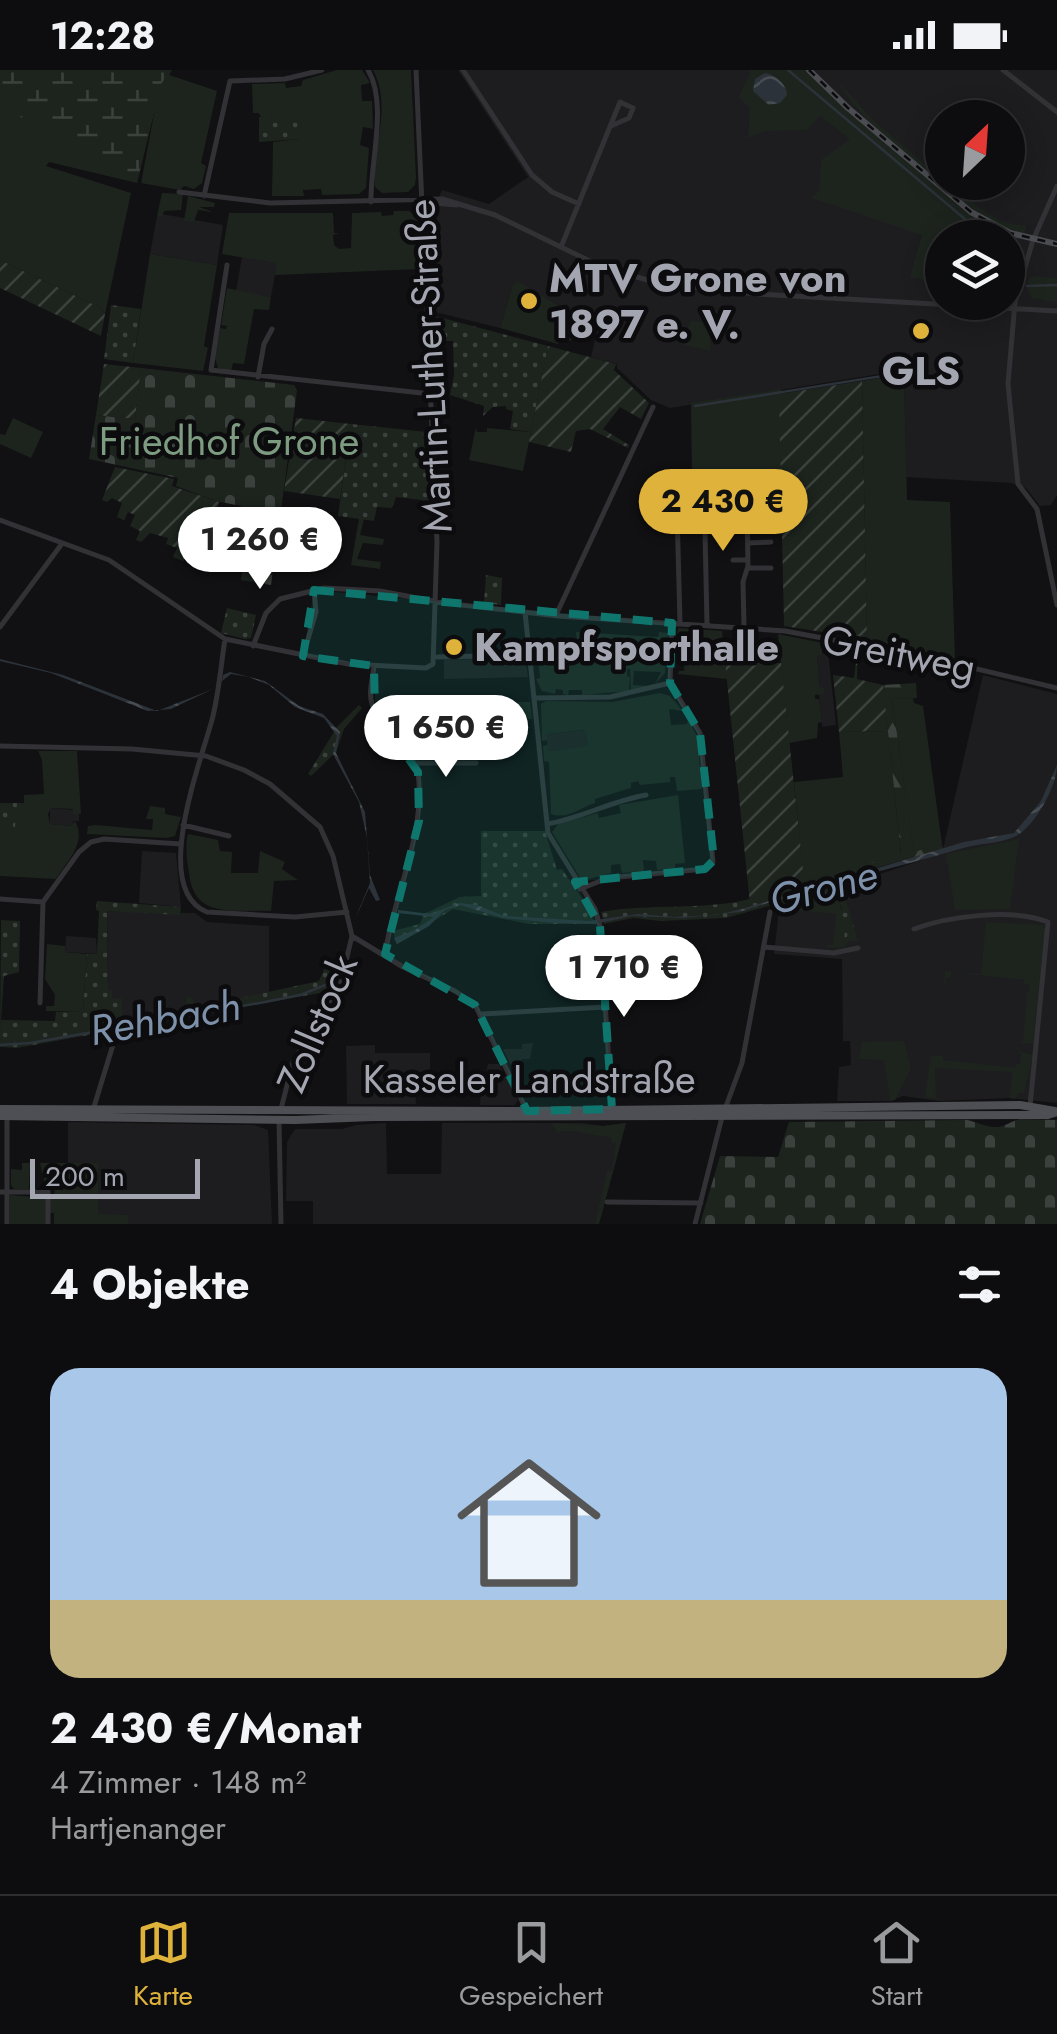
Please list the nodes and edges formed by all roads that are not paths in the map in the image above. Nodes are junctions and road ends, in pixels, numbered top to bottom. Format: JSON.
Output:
{"nodes":[{"id":1,"x":322,"y":70,"type":"edge"},
{"id":2,"x":368,"y":70,"type":"edge"},
{"id":3,"x":416,"y":70,"type":"edge"},
{"id":4,"x":463,"y":70,"type":"edge"},
{"id":5,"x":1003,"y":70,"type":"edge"},
{"id":6,"x":1057,"y":112,"type":"edge"},
{"id":7,"x":611,"y":126,"type":"junction"},
{"id":8,"x":1057,"y":186,"type":"edge"},
{"id":9,"x":180,"y":192,"type":"dead end"},
{"id":10,"x":204,"y":196,"type":"junction"},
{"id":11,"x":422,"y":201,"type":"junction"},
{"id":12,"x":371,"y":202,"type":"junction"},
{"id":13,"x":579,"y":204,"type":"junction"},
{"id":14,"x":561,"y":247,"type":"junction"},
{"id":15,"x":227,"y":265,"type":"dead end"},
{"id":16,"x":1025,"y":269,"type":"edge"},
{"id":17,"x":925,"y":303,"type":"edge"},
{"id":18,"x":1025,"y":309,"type":"edge"},
{"id":19,"x":1057,"y":310,"type":"edge"},
{"id":20,"x":1013,"y":320,"type":"edge"},
{"id":21,"x":272,"y":329,"type":"dead end"},
{"id":22,"x":258,"y":378,"type":"junction"},
{"id":23,"x":430,"y":394,"type":"junction"},
{"id":24,"x":653,"y":407,"type":"dead end"},
{"id":25,"x":704,"y":486,"type":"dead end"},
{"id":26,"x":752,"y":488,"type":"dead end"},
{"id":27,"x":713,"y":490,"type":"dead end"},
{"id":28,"x":742,"y":490,"type":"junction"},
{"id":29,"x":677,"y":510,"type":"dead end"},
{"id":30,"x":748,"y":510,"type":"junction"},
{"id":31,"x":780,"y":510,"type":"dead end"},
{"id":32,"x":0,"y":520,"type":"edge"},
{"id":33,"x":771,"y":542,"type":"dead end"},
{"id":34,"x":748,"y":543,"type":"junction"},
{"id":35,"x":62,"y":544,"type":"junction"},
{"id":36,"x":734,"y":560,"type":"dead end"},
{"id":37,"x":748,"y":560,"type":"junction"},
{"id":38,"x":748,"y":568,"type":"junction"},
{"id":39,"x":771,"y":568,"type":"dead end"},
{"id":40,"x":314,"y":590,"type":"junction"},
{"id":41,"x":437,"y":601,"type":"junction"},
{"id":42,"x":1057,"y":605,"type":"edge"},
{"id":43,"x":525,"y":612,"type":"junction"},
{"id":44,"x":556,"y":615,"type":"junction"},
{"id":45,"x":3,"y":617,"type":"edge"},
{"id":46,"x":676,"y":623,"type":"junction"},
{"id":47,"x":707,"y":624,"type":"junction"},
{"id":48,"x":744,"y":626,"type":"junction"},
{"id":49,"x":0,"y":627,"type":"edge"},
{"id":50,"x":225,"y":639,"type":"junction"},
{"id":51,"x":254,"y":646,"type":"junction"},
{"id":52,"x":529,"y":655,"type":"junction"},
{"id":53,"x":302,"y":656,"type":"junction"},
{"id":54,"x":435,"y":659,"type":"junction"},
{"id":55,"x":374,"y":666,"type":"junction"},
{"id":56,"x":670,"y":683,"type":"junction"},
{"id":57,"x":1057,"y":688,"type":"edge"},
{"id":58,"x":533,"y":698,"type":"junction"},
{"id":59,"x":0,"y":746,"type":"edge"},
{"id":60,"x":199,"y":754,"type":"junction"},
{"id":61,"x":476,"y":762,"type":"dead end"},
{"id":62,"x":416,"y":763,"type":"junction"},
{"id":63,"x":646,"y":795,"type":"dead end"},
{"id":64,"x":547,"y":824,"type":"junction"},
{"id":65,"x":183,"y":825,"type":"junction"},
{"id":66,"x":229,"y":836,"type":"dead end"},
{"id":67,"x":180,"y":844,"type":"junction"},
{"id":68,"x":580,"y":889,"type":"junction"},
{"id":69,"x":0,"y":899,"type":"edge"},
{"id":70,"x":44,"y":902,"type":"junction"},
{"id":71,"x":347,"y":912,"type":"junction"},
{"id":72,"x":770,"y":912,"type":"dead end"},
{"id":73,"x":914,"y":928,"type":"dead end"},
{"id":74,"x":352,"y":936,"type":"junction"},
{"id":75,"x":764,"y":947,"type":"junction"},
{"id":76,"x":858,"y":948,"type":"dead end"},
{"id":77,"x":386,"y":954,"type":"junction"},
{"id":78,"x":40,"y":1004,"type":"dead end"},
{"id":79,"x":606,"y":1007,"type":"junction"},
{"id":80,"x":482,"y":1014,"type":"junction"},
{"id":81,"x":116,"y":1036,"type":"dead end"},
{"id":82,"x":612,"y":1109,"type":"junction"},
{"id":83,"x":93,"y":1110,"type":"junction"},
{"id":84,"x":527,"y":1110,"type":"junction"},
{"id":85,"x":1030,"y":1110,"type":"junction"},
{"id":86,"x":1057,"y":1112,"type":"edge"},
{"id":87,"x":724,"y":1113,"type":"junction"},
{"id":88,"x":2,"y":1114,"type":"edge"},
{"id":89,"x":280,"y":1115,"type":"junction"},
{"id":90,"x":4,"y":1192,"type":"edge"},
{"id":91,"x":606,"y":1202,"type":"dead end"},
{"id":92,"x":700,"y":1203,"type":"junction"},
{"id":93,"x":7,"y":1224,"type":"edge"},
{"id":94,"x":48,"y":1224,"type":"edge"},
{"id":95,"x":281,"y":1224,"type":"edge"},
{"id":96,"x":695,"y":1224,"type":"edge"}],
"edges":[{"from":1,"to":10,"type":"street"},
{"from":2,"to":12,"type":"street"},
{"from":3,"to":11,"type":"street","name":"Martin-Luther-Straße"},
{"from":4,"to":13,"type":"street"},
{"from":5,"to":6,"type":"street"},
{"from":7,"to":7,"type":"street"},
{"from":7,"to":13,"type":"street"},
{"from":8,"to":16,"type":"street"},
{"from":9,"to":10,"type":"street"},
{"from":10,"to":12,"type":"street"},
{"from":11,"to":12,"type":"street"},
{"from":11,"to":14,"type":"street"},
{"from":11,"to":23,"type":"street","name":"Martin-Luther-Straße"},
{"from":13,"to":14,"type":"street"},
{"from":14,"to":17,"type":"street"},
{"from":15,"to":22,"type":"street"},
{"from":18,"to":19,"type":"street"},
{"from":20,"to":42,"type":"street"},
{"from":21,"to":22,"type":"street"},
{"from":22,"to":23,"type":"street"},
{"from":23,"to":41,"type":"street","name":"Martin-Luther-Straße"},
{"from":24,"to":44,"type":"street"},
{"from":25,"to":47,"type":"street"},
{"from":26,"to":28,"type":"street"},
{"from":27,"to":28,"type":"street"},
{"from":28,"to":30,"type":"street"},
{"from":29,"to":46,"type":"street"},
{"from":30,"to":31,"type":"street"},
{"from":30,"to":34,"type":"street"},
{"from":32,"to":35,"type":"street"},
{"from":33,"to":34,"type":"street"},
{"from":34,"to":37,"type":"street"},
{"from":35,"to":45,"type":"street"},
{"from":35,"to":50,"type":"street"},
{"from":36,"to":37,"type":"street"},
{"from":37,"to":38,"type":"street"},
{"from":38,"to":39,"type":"street"},
{"from":38,"to":48,"type":"street"},
{"from":40,"to":41,"type":"street","name":"Greitweg"},
{"from":40,"to":51,"type":"street"},
{"from":40,"to":53,"type":"street"},
{"from":41,"to":43,"type":"street","name":"Greitweg"},
{"from":41,"to":54,"type":"street","name":"Martin-Luther-Straße"},
{"from":43,"to":44,"type":"street","name":"Greitweg"},
{"from":43,"to":52,"type":"street"},
{"from":44,"to":46,"type":"street","name":"Greitweg"},
{"from":45,"to":49,"type":"street"},
{"from":46,"to":47,"type":"street","name":"Greitweg"},
{"from":46,"to":56,"type":"street"},
{"from":47,"to":48,"type":"street","name":"Greitweg"},
{"from":48,"to":57,"type":"street","name":"Greitweg"},
{"from":50,"to":51,"type":"street"},
{"from":50,"to":60,"type":"street"},
{"from":51,"to":53,"type":"street"},
{"from":52,"to":54,"type":"street"},
{"from":52,"to":58,"type":"street"},
{"from":53,"to":55,"type":"street"},
{"from":54,"to":55,"type":"street"},
{"from":55,"to":62,"type":"street"},
{"from":56,"to":58,"type":"street"},
{"from":56,"to":68,"type":"street"},
{"from":58,"to":64,"type":"street"},
{"from":59,"to":60,"type":"street"},
{"from":60,"to":65,"type":"street"},
{"from":60,"to":71,"type":"street"},
{"from":61,"to":62,"type":"street"},
{"from":62,"to":77,"type":"street","name":"Zollstock"},
{"from":63,"to":64,"type":"street"},
{"from":64,"to":68,"type":"street"},
{"from":65,"to":66,"type":"street"},
{"from":65,"to":67,"type":"street"},
{"from":67,"to":70,"type":"street"},
{"from":67,"to":71,"type":"street"},
{"from":68,"to":79,"type":"street"},
{"from":69,"to":70,"type":"street"},
{"from":70,"to":78,"type":"street"},
{"from":71,"to":74,"type":"street"},
{"from":72,"to":75,"type":"street"},
{"from":73,"to":85,"type":"street"},
{"from":74,"to":77,"type":"street"},
{"from":74,"to":89,"type":"street","name":"Zollstock"},
{"from":75,"to":76,"type":"street"},
{"from":75,"to":87,"type":"street"},
{"from":77,"to":80,"type":"street"},
{"from":79,"to":80,"type":"street"},
{"from":79,"to":82,"type":"street"},
{"from":80,"to":84,"type":"street"},
{"from":81,"to":83,"type":"street"},
{"from":82,"to":84,"type":"main road","name":"Kasseler Landstraße"},
{"from":82,"to":87,"type":"main road","name":"Kasseler Landstraße"},
{"from":83,"to":88,"type":"main road","name":"Kasseler Landstraße"},
{"from":83,"to":89,"type":"main road","name":"Kasseler Landstraße"},
{"from":84,"to":89,"type":"main road","name":"Kasseler Landstraße"},
{"from":85,"to":86,"type":"main road","name":"Kasseler Landstraße"},
{"from":85,"to":87,"type":"main road","name":"Kasseler Landstraße"},
{"from":87,"to":89,"type":"main road","name":"Kasseler Landstraße"},
{"from":87,"to":92,"type":"street"},
{"from":88,"to":89,"type":"main road","name":"Kasseler Landstraße"},
{"from":88,"to":90,"type":"street"},
{"from":89,"to":95,"type":"street","name":"Zollstock"},
{"from":90,"to":93,"type":"street"},
{"from":90,"to":94,"type":"street"},
{"from":91,"to":92,"type":"street"},
{"from":92,"to":96,"type":"street"}]}
